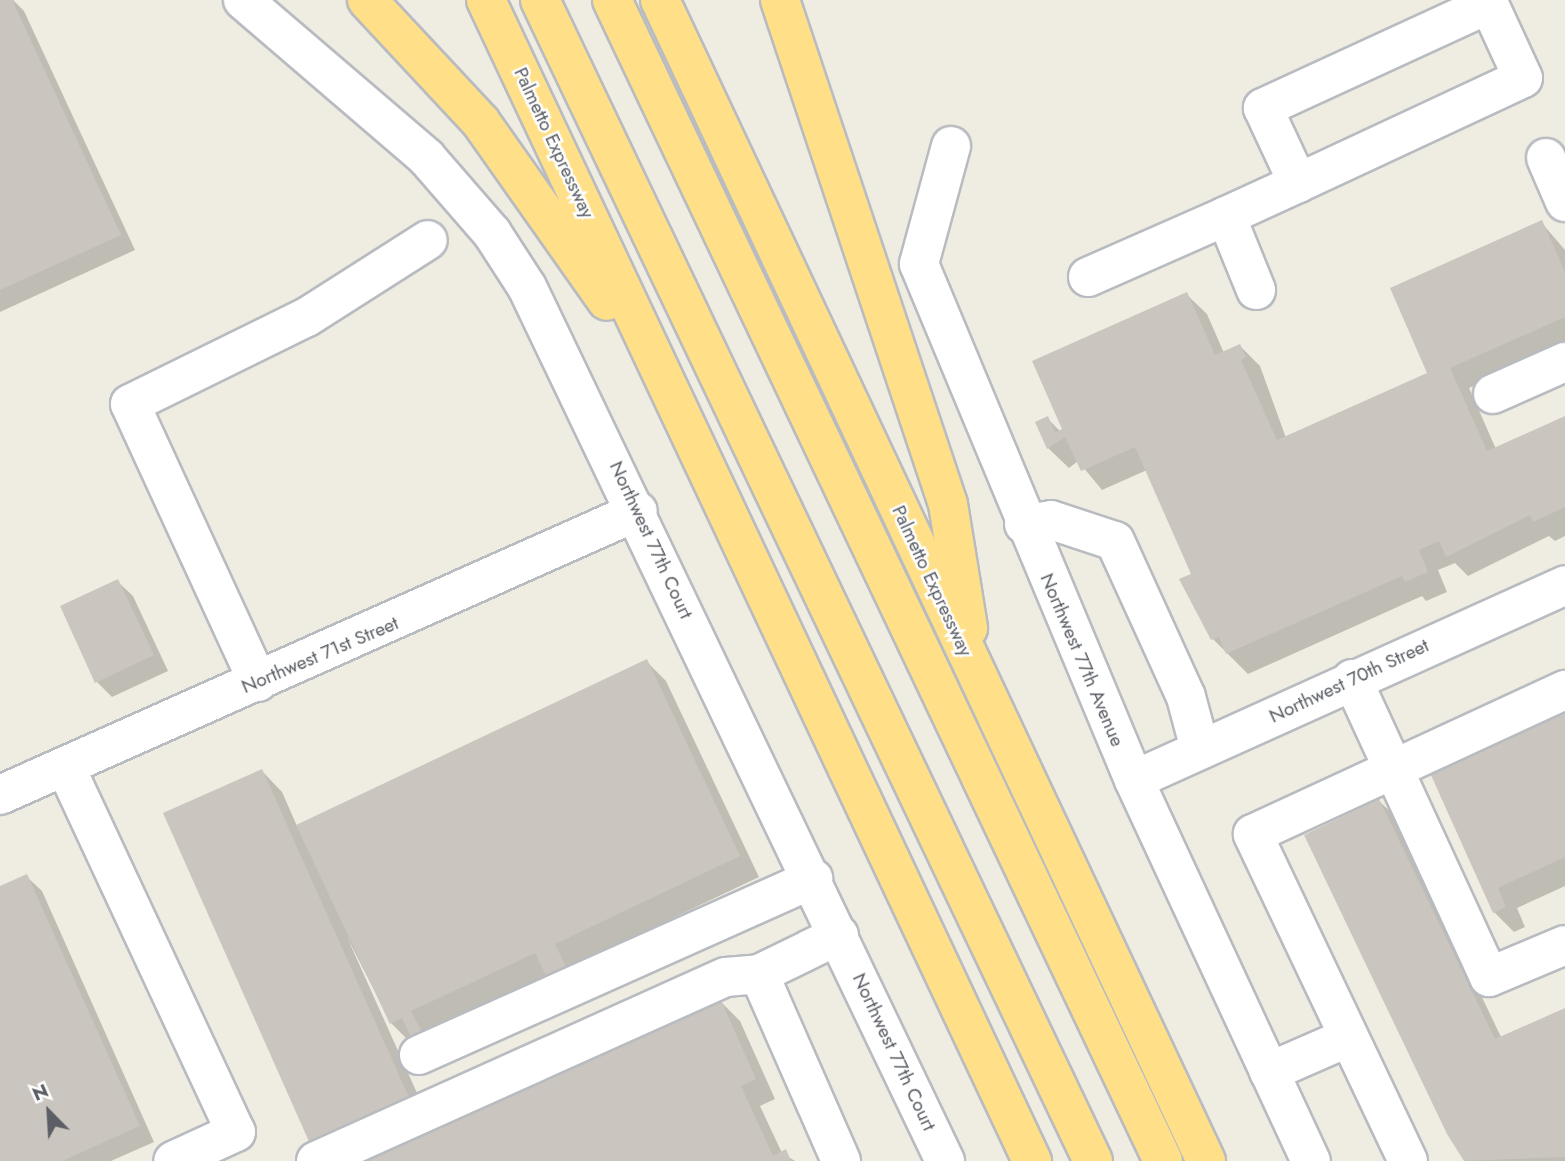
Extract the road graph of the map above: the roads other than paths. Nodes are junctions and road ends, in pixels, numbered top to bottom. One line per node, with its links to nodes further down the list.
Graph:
1 (243, 0): 19 (street, Northwest 77th Court)
2 (367, 0): 18 (highway)
3 (486, 0): 18 (highway, Palmetto Expressway)
4 (540, 0): 43 (highway)
5 (611, 0): 44 (highway)
6 (660, 0): 22 (highway, Palmetto Expressway)
7 (780, 0): 22 (highway)
8 (951, 146): 20 (street, Northwest 77th Avenue)
9 (1546, 158): 11 (street)
10 (1298, 183): 10 (street); 12 (street)
11 (1565, 202)
12 (1226, 216): 14 (street); 15 (street)
13 (428, 240): 24 (street)
14 (1088, 277)
15 (1256, 289)
16 (1565, 362): 17 (street)
17 (1493, 394)
18 (692, 432): 42 (highway, Palmetto Expressway)
19 (638, 512): 24 (street, Northwest 71st Street); 31 (street, Northwest 77th Court)
20 (1024, 524): 26 (street); 29 (street, Northwest 77th Avenue)
21 (1565, 585): 23 (street, Northwest 70th Street)
22 (976, 675): 45 (highway, Palmetto Expressway)
23 (1352, 679): 26 (street, Northwest 70th Street); 28 (street)
24 (258, 682): 27 (street, Northwest 71st Street)
25 (1565, 690): 28 (street)
26 (1200, 749): 29 (street, Northwest 70th Street)
27 (65, 766): 30 (street, Northwest 71st Street); 38 (street)
28 (1390, 771): 33 (street); 35 (street)
29 (1134, 780): 37 (street, Northwest 77th Avenue)
30 (0, 795)
31 (813, 879): 32 (street, Northwest 77th Court); 36 (street)
32 (839, 935): 34 (street); 41 (street, Northwest 77th Court)
33 (1565, 945)
34 (759, 974): 39 (street); 40 (street)
35 (1349, 1037): 37 (street); 47 (street)
36 (419, 1055)
37 (1269, 1072): 46 (street, Northwest 77th Avenue)
38 (173, 1161)
39 (316, 1161)
40 (841, 1161)
41 (945, 1161)
42 (1032, 1161)
43 (1093, 1161)
44 (1163, 1161)
45 (1206, 1161)
46 (1311, 1161)
47 (1408, 1161)

